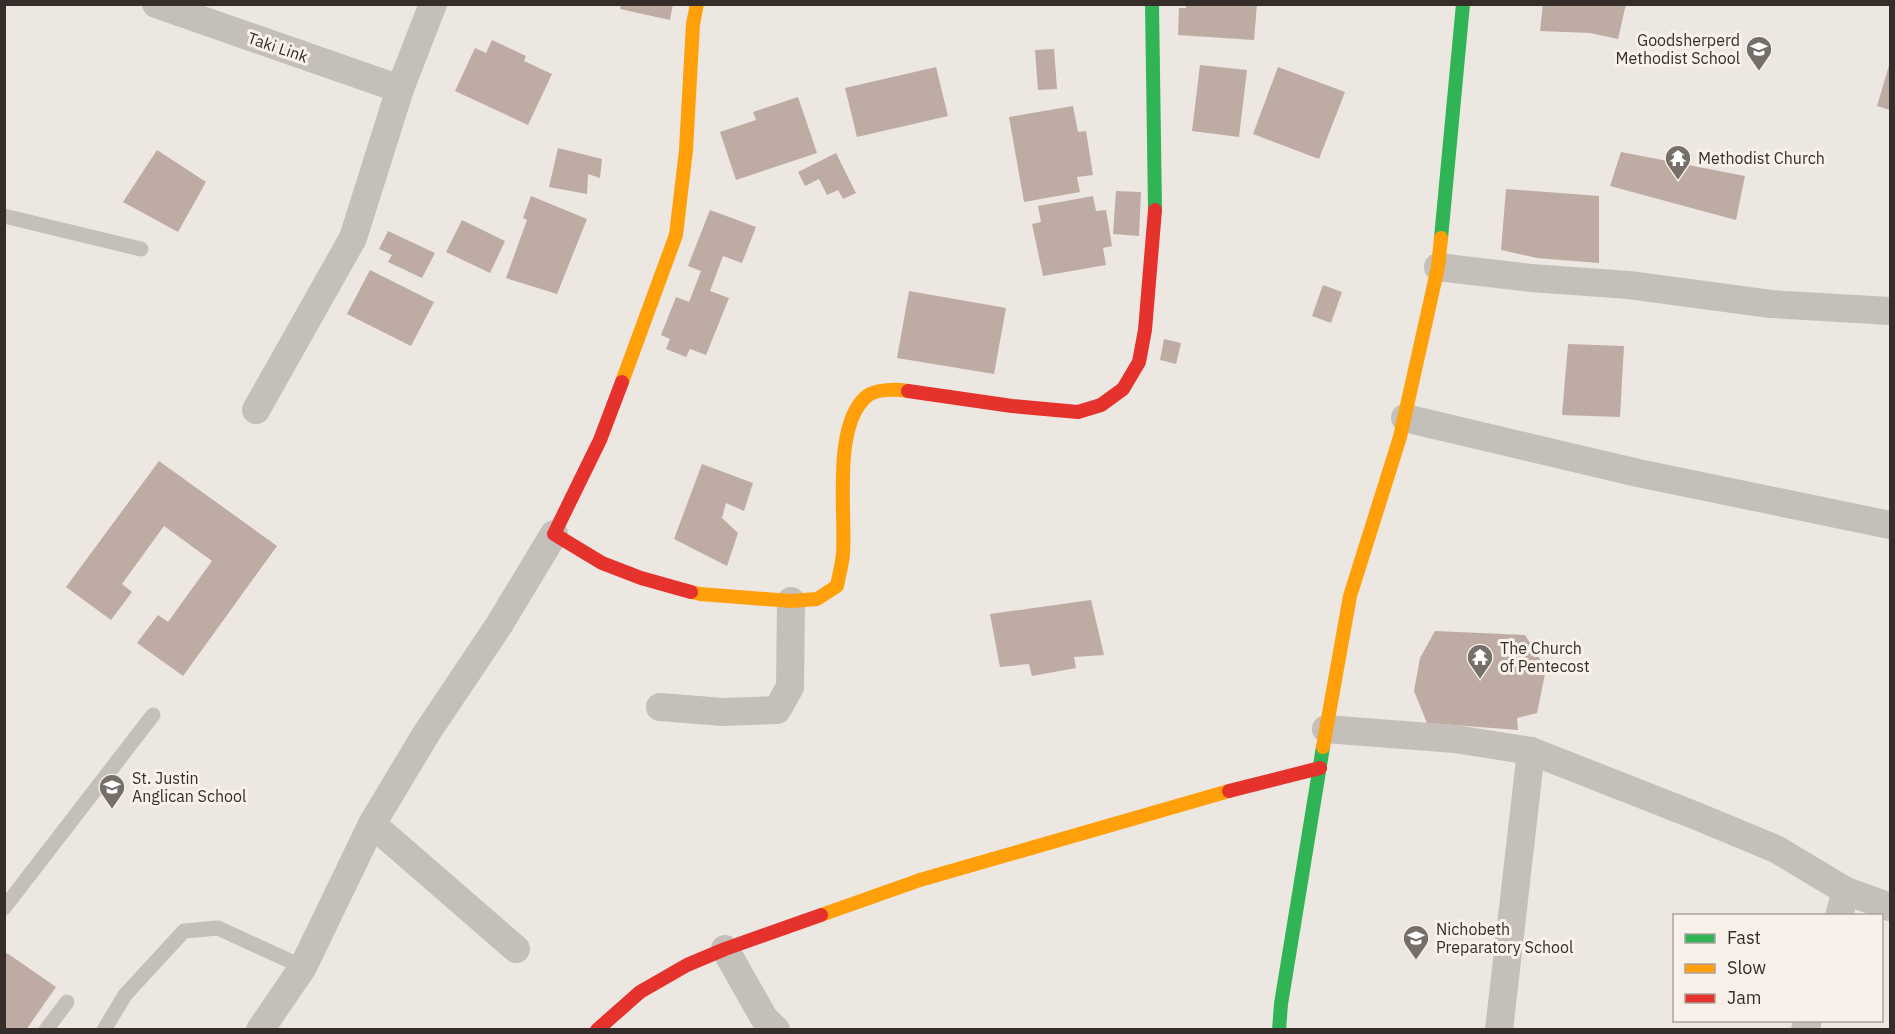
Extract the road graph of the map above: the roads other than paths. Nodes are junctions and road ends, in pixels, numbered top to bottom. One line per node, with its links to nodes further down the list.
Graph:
1 (156, 4): 6 (street, Taki Link)
2 (433, 4): 6 (street)
3 (697, 4): 14 (street)
4 (1152, 4): 15 (street)
5 (1463, 4): 9 (street)
6 (400, 89): 11 (street)
7 (4, 216): 8 (lane)
8 (141, 249)
9 (1438, 267): 10 (street); 12 (street)
10 (1890, 310)
11 (256, 410)
12 (1405, 418): 13 (street); 18 (street)
13 (1890, 525)
14 (554, 534): 15 (street); 21 (street)
15 (791, 602): 16 (street)
16 (660, 707)
17 (153, 715): 24 (lane)
18 (1326, 729): 19 (street); 20 (street)
19 (1531, 751): 22 (street); 35 (street)
20 (1320, 768): 26 (street); 34 (street)
21 (372, 824): 25 (street); 27 (street)
22 (1843, 903): 23 (street)
23 (1890, 907)
24 (4, 908)
25 (516, 949)
26 (725, 949): 32 (street); 33 (street)
27 (303, 967): 30 (lane); 31 (street)
28 (67, 1002): 29 (lane)
29 (46, 1029)
30 (104, 1029)
31 (260, 1029)
32 (597, 1029)
33 (776, 1029)
34 (1279, 1029)
35 (1499, 1029)

